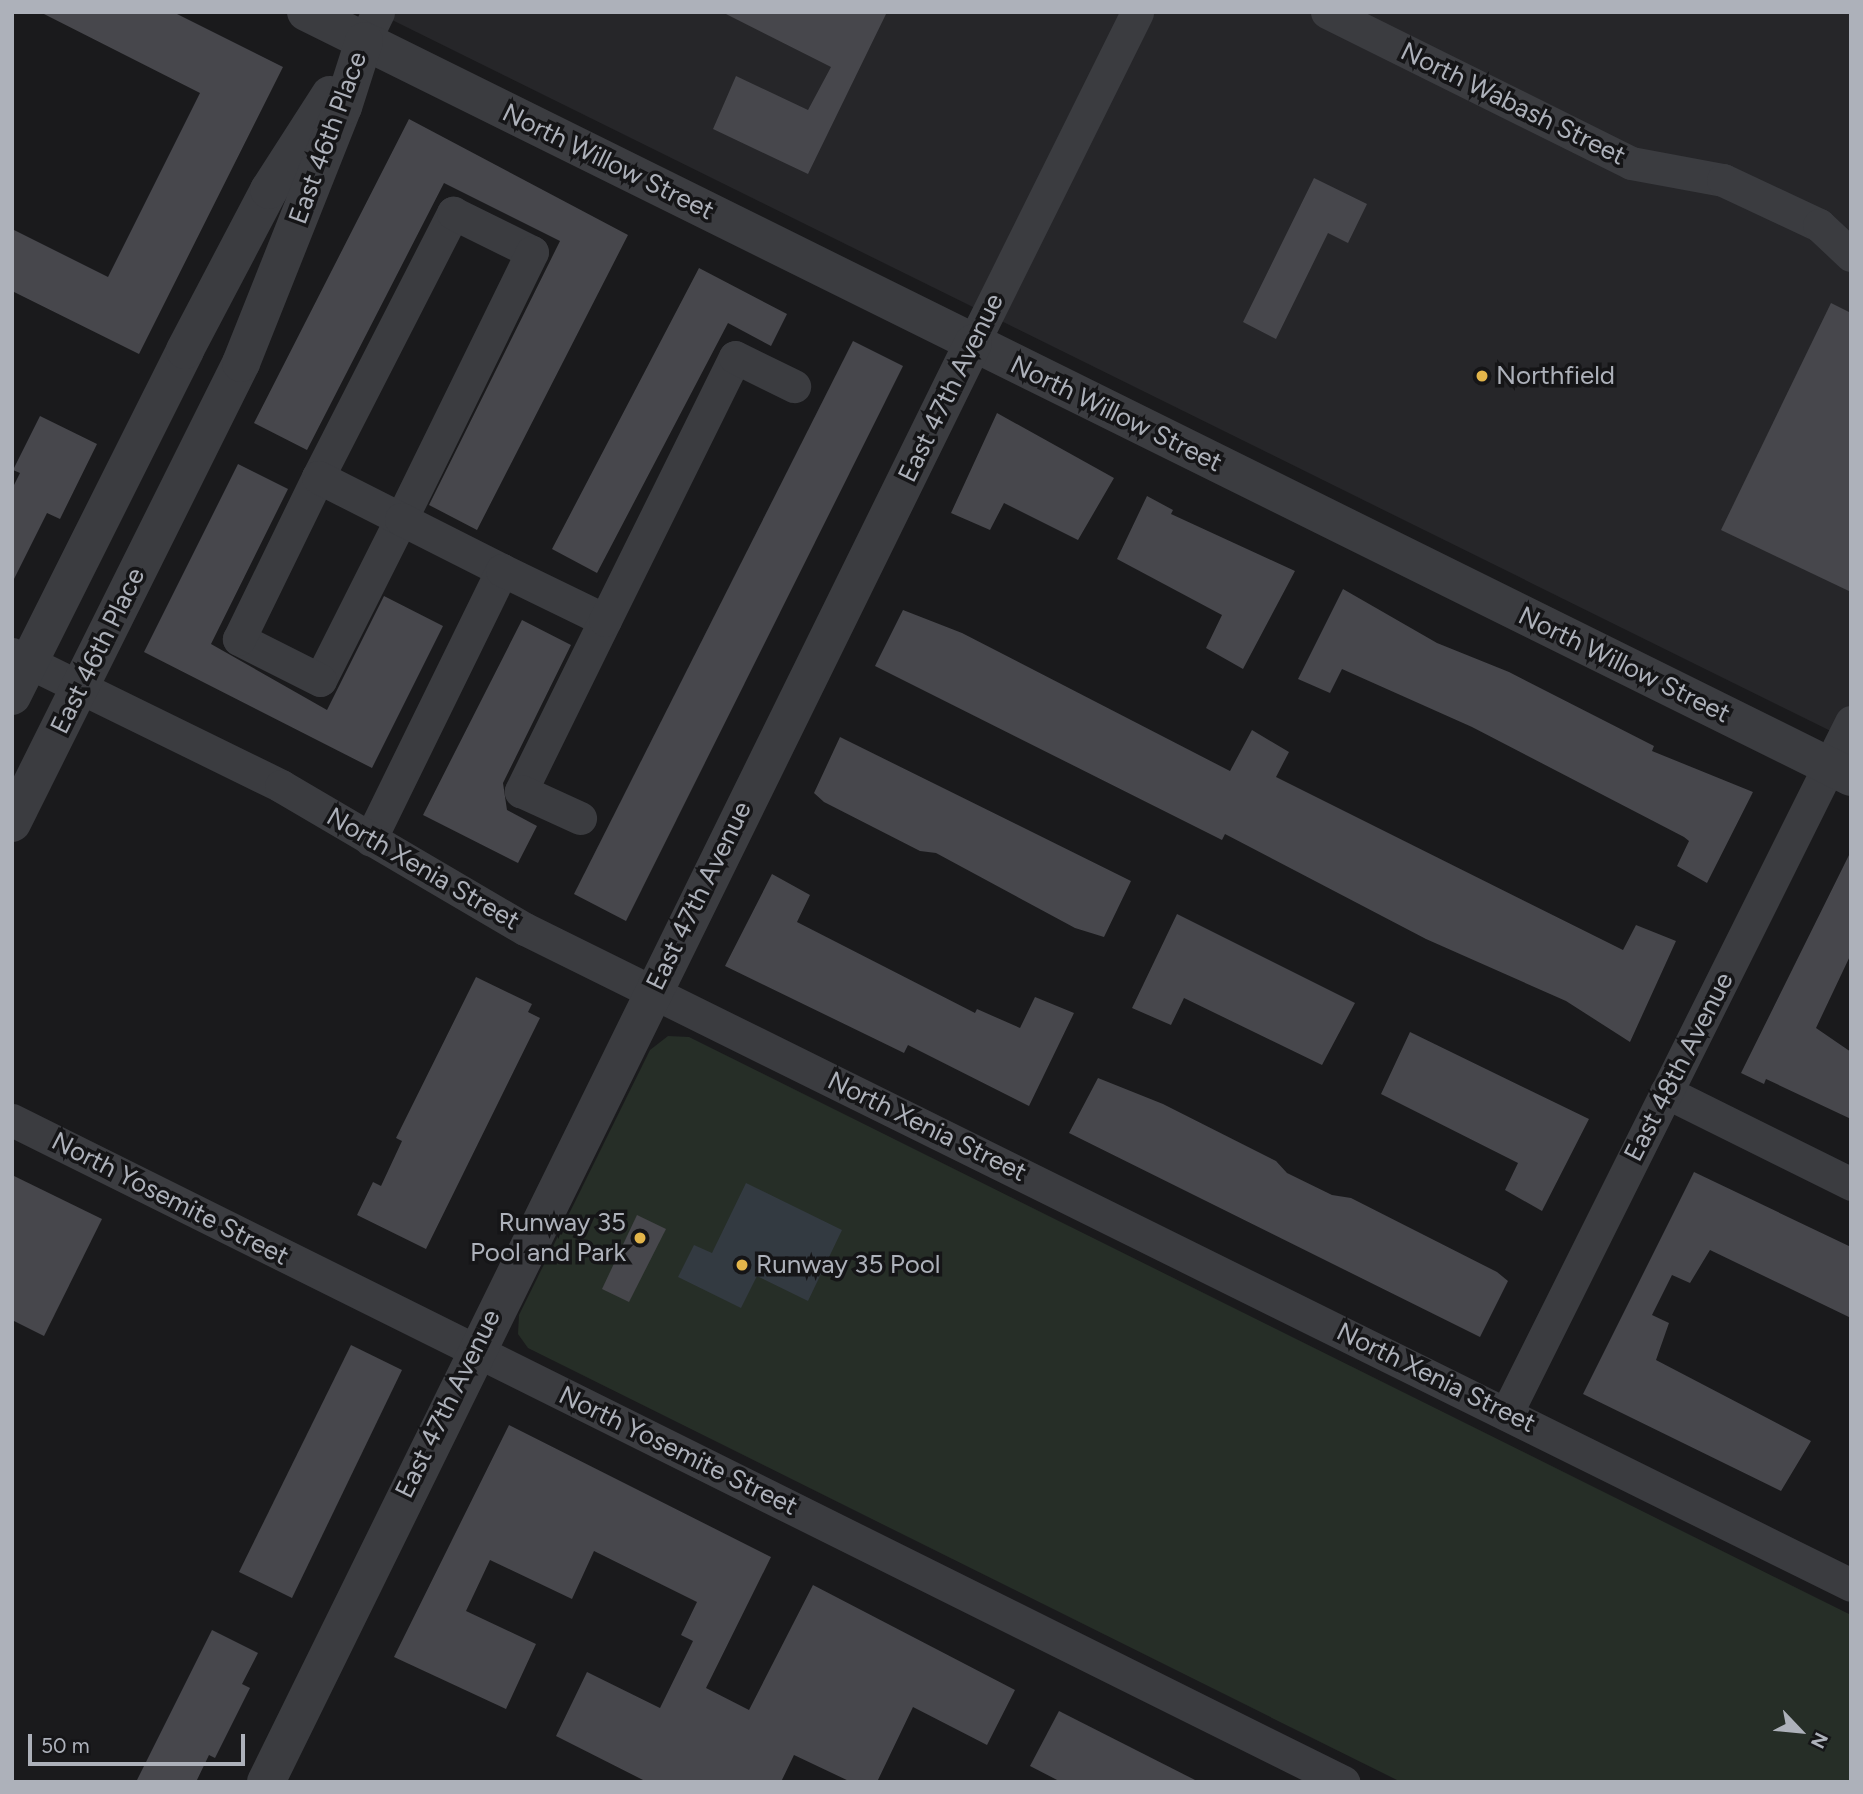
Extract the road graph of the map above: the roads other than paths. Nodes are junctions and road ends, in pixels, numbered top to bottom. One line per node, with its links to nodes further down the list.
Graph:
1 (306, 12): 4 (street, North Willow Street)
2 (1137, 12): 6 (street, East 47th Avenue)
3 (1327, 12): 5 (street, North Wabash Street)
4 (371, 27): 6 (street, North Willow Street); 12 (street, East 46th Place); 13 (street, East 46th Place)
5 (1851, 255)
6 (973, 343): 16 (street, North Willow Street); 20 (street, East 47th Avenue)
7 (793, 386): 11 (street)
8 (318, 477): 9 (street); 9 (street); 9 (street)
9 (401, 519): 10 (street)
10 (502, 570): 11 (street); 19 (street)
11 (605, 620): 17 (street)
12 (21, 658): 13 (street, North Xenia Street); 14 (street, East 46th Place)
13 (80, 687): 18 (street, East 46th Place); 19 (street, North Xenia Street)
14 (12, 696)
15 (1851, 722): 16 (street, East 48th Avenue)
16 (1840, 772): 21 (street, East 48th Avenue)
17 (580, 818)
18 (12, 824)
19 (370, 839): 20 (street, North Xenia Street)
20 (652, 992): 24 (street, East 47th Avenue); 25 (street, North Xenia Street)
21 (1666, 1092): 23 (street); 25 (street, East 48th Avenue)
22 (12, 1120): 24 (street, North Yosemite Street)
23 (1851, 1184)
24 (475, 1350): 27 (street, North Yosemite Street); 28 (street, East 47th Avenue)
25 (1507, 1412): 26 (street, North Xenia Street)
26 (1851, 1585)
27 (1332, 1779)
28 (266, 1782)

